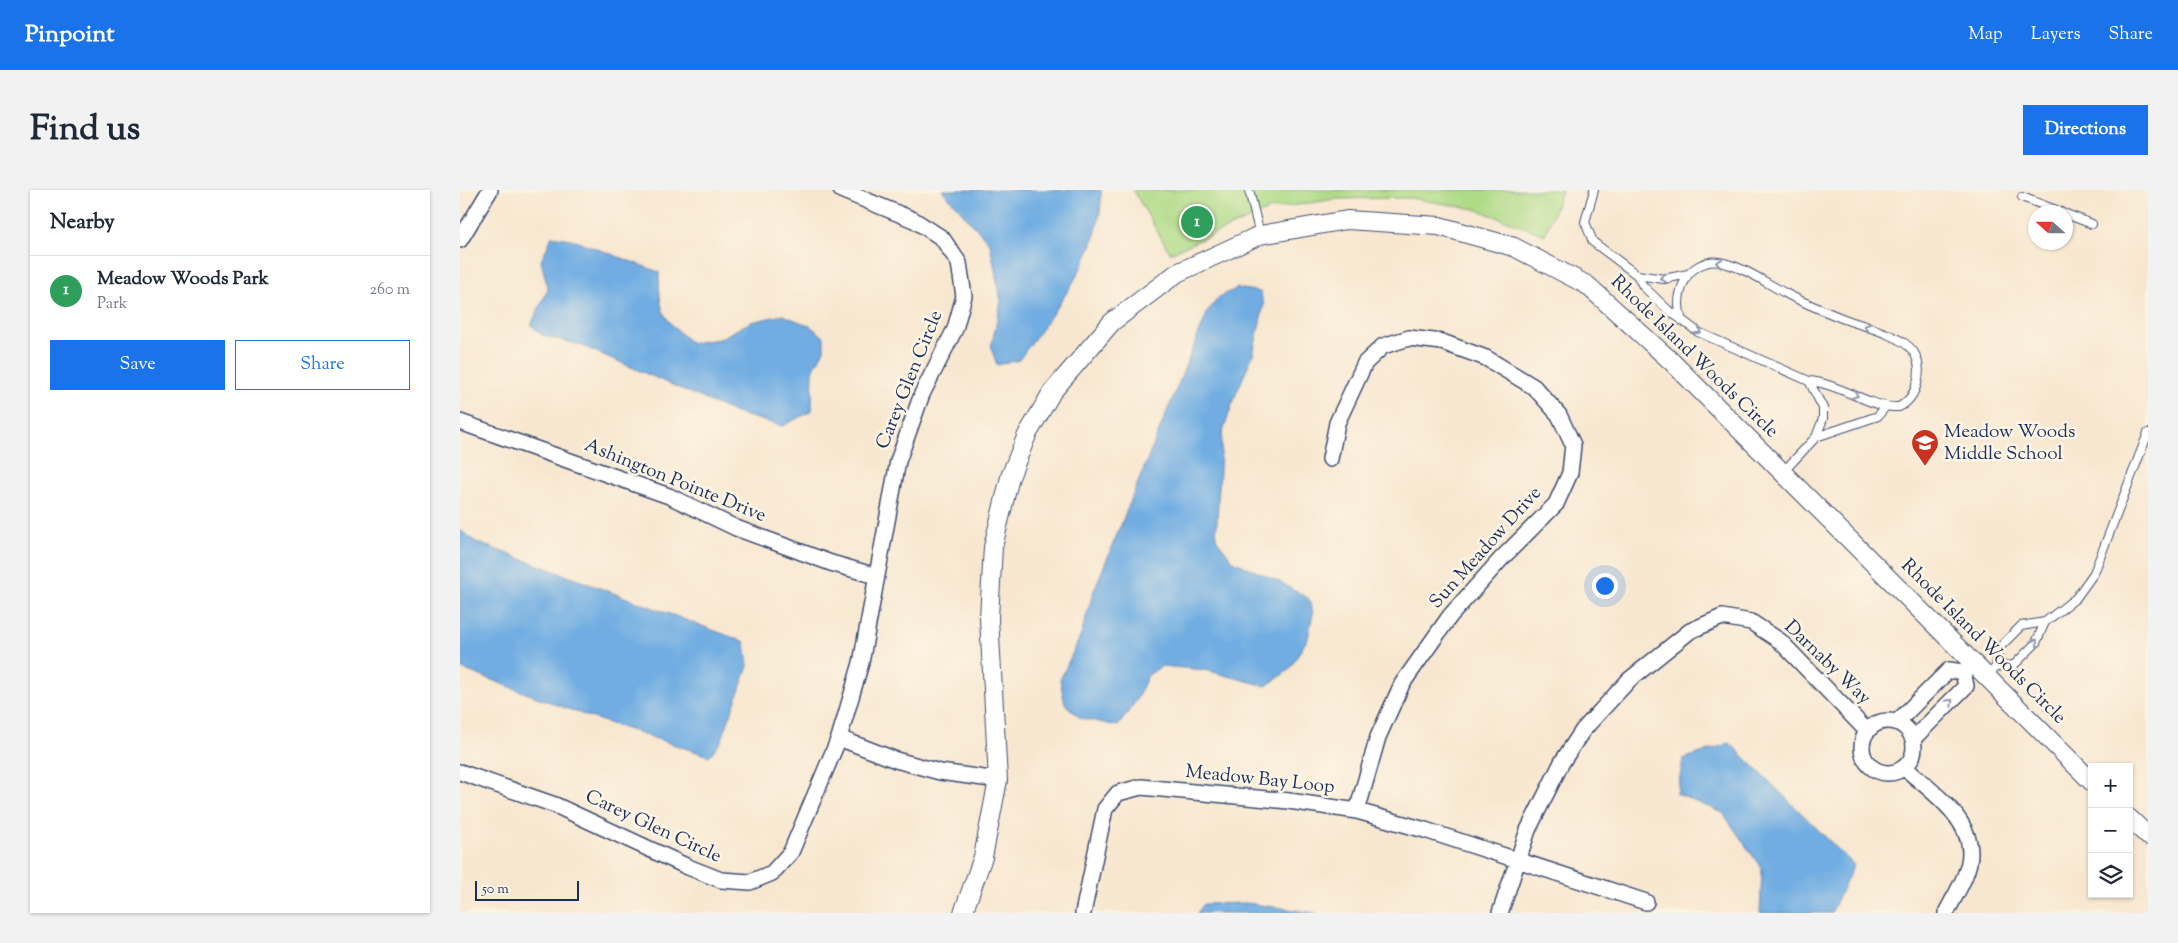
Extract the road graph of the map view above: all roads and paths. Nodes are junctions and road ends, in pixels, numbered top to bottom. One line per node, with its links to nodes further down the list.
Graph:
1 (490, 190): 10 (street)
2 (841, 190): 21 (street, Carey Glen Circle)
3 (1249, 190): 9 (lane)
4 (1594, 190): 12 (lane)
5 (2022, 198): 6 (lane)
6 (2042, 205)
7 (2073, 217): 8 (lane)
8 (2092, 224)
9 (1260, 236): 20 (street, Rhode Island Woods Circle); 32 (street, Rhode Island Woods Circle)
10 (460, 240)
11 (1688, 274): 12 (lane, one-way to 12); 13 (lane); 15 (lane, one-way to 11)
12 (1637, 275): 13 (lane)
13 (1682, 321): 14 (lane, one-way to 14)
14 (1809, 381): 15 (lane, one-way to 15); 18 (lane)
15 (1886, 406): 18 (lane)
16 (460, 422): 21 (street, Ashington Pointe Drive)
17 (2148, 433): 22 (lane)
18 (1816, 437): 20 (lane)
19 (1330, 459): 33 (street, Sun Meadow Drive)
20 (1783, 472): 23 (street, Rhode Island Woods Circle)
21 (876, 576): 27 (street, Carey Glen Circle)
22 (2045, 622): 24 (lane, one-way to 22); 24 (lane)
23 (1967, 667): 24 (street, Rhode Island Woods Circle); 25 (street); 28 (street, one-way to 23)
24 (1992, 672): 31 (street, Rhode Island Woods Circle)
25 (1898, 722): 26 (street, Darnaby Way); 28 (street)
26 (1867, 731): 29 (street, Darnaby Way); 36 (street, Darnaby Way)
27 (839, 738): 30 (street, Carey Glen Circle); 32 (street)
28 (1913, 739): 29 (street)
29 (1904, 767): 41 (street)
30 (460, 772)
31 (2088, 778)
32 (998, 780): 38 (street, Rhode Island Woods Circle)
33 (1357, 811): 36 (street, Meadow Bay Loop); 39 (street, Meadow Bay Loop)
34 (2133, 822): 35 (street)
35 (2148, 836)
36 (1518, 860): 37 (street, Meadow Bay Loop); 40 (street, Darnaby Way)
37 (1646, 902)
38 (962, 913)
39 (1083, 913)
40 (1500, 913)
41 (1946, 913)

